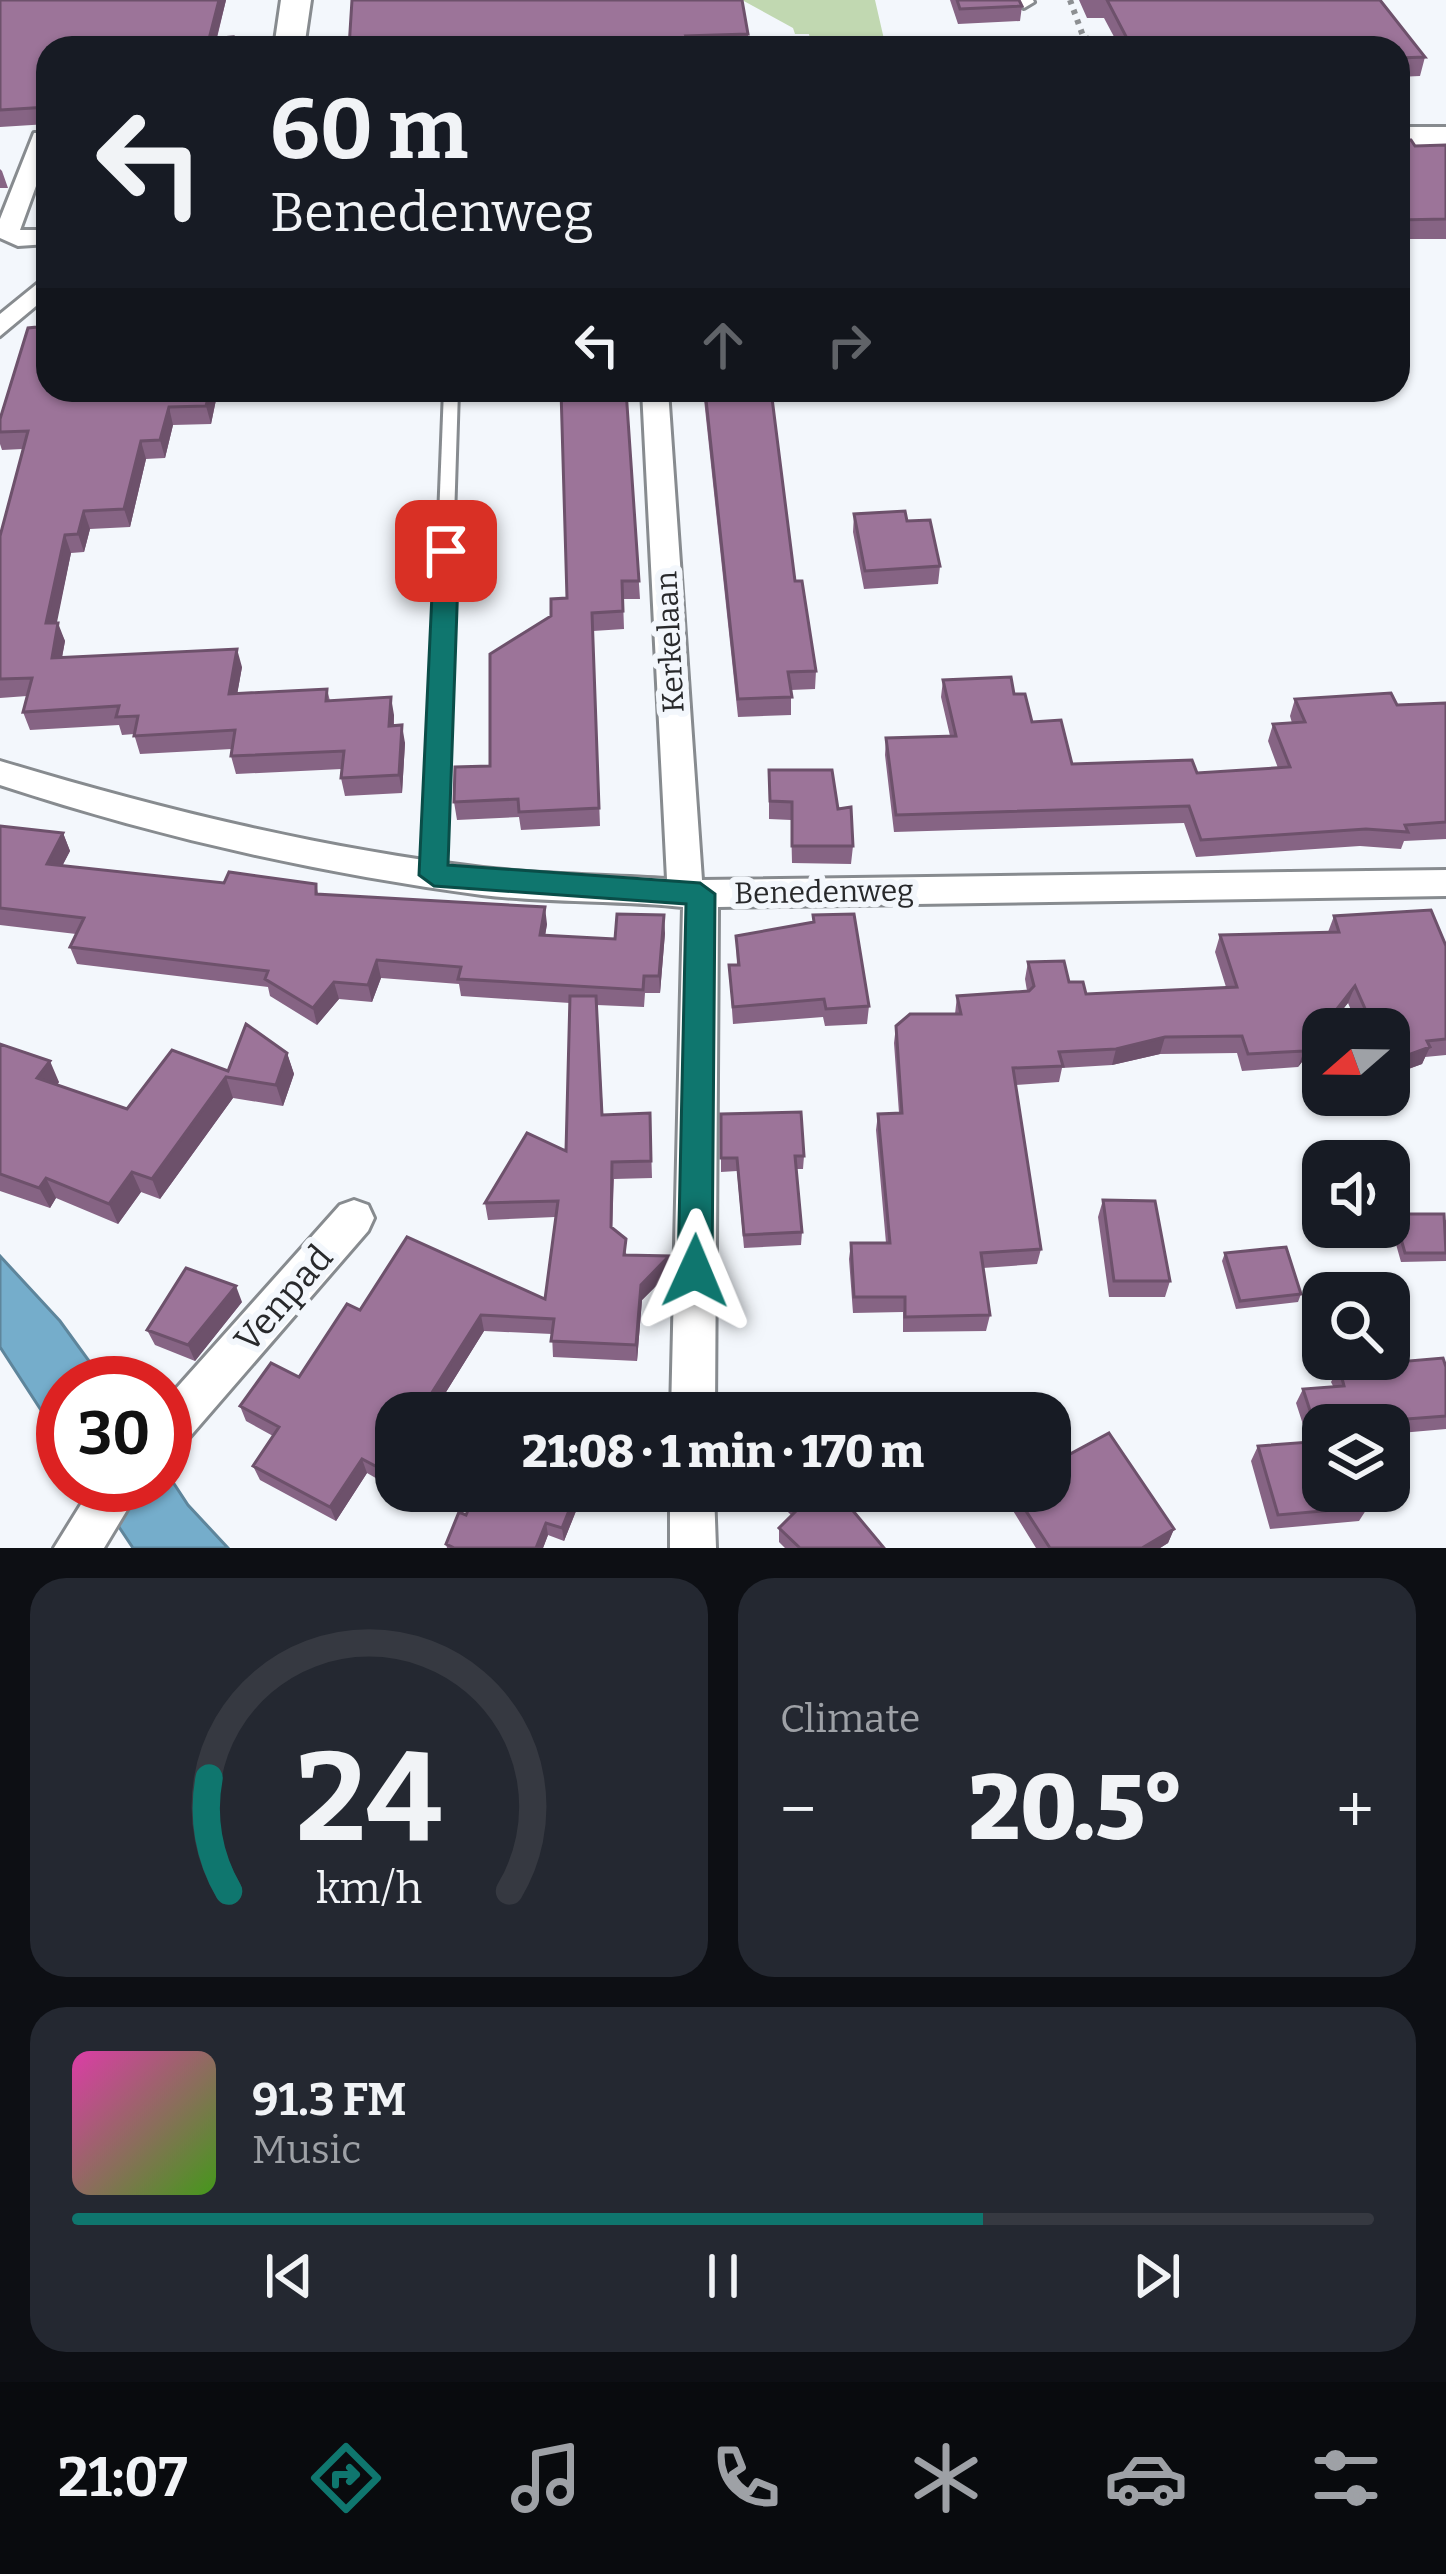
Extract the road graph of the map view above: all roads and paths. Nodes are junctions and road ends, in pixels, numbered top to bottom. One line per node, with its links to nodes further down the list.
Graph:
1 (296, 0): 3 (street)
2 (1070, 0): 4 (path)
3 (292, 36)
4 (1085, 36)
5 (1410, 137): 6 (street)
6 (1446, 137)
7 (36, 154): 8 (street)
8 (36, 238)
9 (36, 294): 10 (street)
10 (0, 328)
11 (452, 402): 14 (lane)
12 (656, 402): 16 (street, Kerkelaan)
13 (0, 773): 14 (street, Benedenweg)
14 (434, 875): 16 (street, Benedenweg)
15 (1446, 883): 16 (street, Benedenweg)
16 (693, 894): 18 (street, Kerkelaan)
17 (353, 1218): 19 (street, Venpad)
18 (693, 1392)
19 (192, 1402)
20 (692, 1512): 21 (street)
21 (693, 1548)

